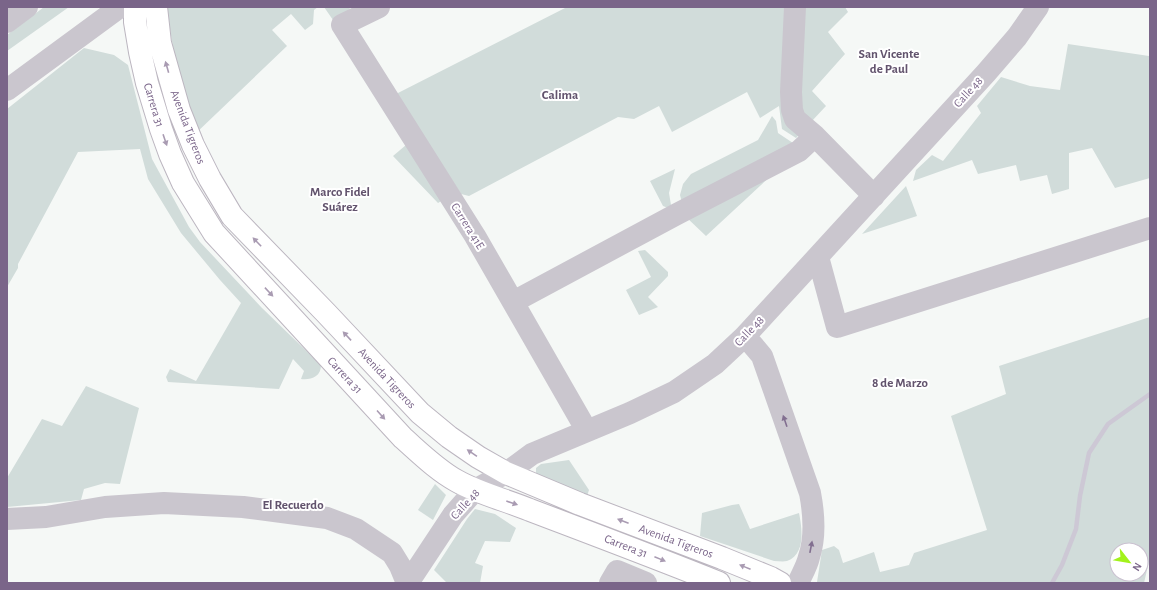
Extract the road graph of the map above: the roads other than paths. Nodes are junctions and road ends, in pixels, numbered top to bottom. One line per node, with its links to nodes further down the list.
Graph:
1 (27, 7): 8 (street)
2 (120, 7): 9 (street)
3 (135, 7): 18 (main road, Carrera 31, one-way to 18)
4 (156, 7): 17 (main road, Avenida Tigreros, one-way to 4)
5 (379, 7): 14 (street, Carrera 41E)
6 (794, 7): 10 (street)
7 (1038, 7): 11 (street, Calle 48)
8 (7, 22)
9 (7, 90)
10 (816, 136): 11 (street); 14 (street)
11 (874, 196): 13 (street, Calle 48)
12 (1150, 228): 13 (street)
13 (818, 257): 15 (street, Calle 48)
14 (513, 302): 16 (street, Carrera 41E)
15 (745, 336): 16 (street, Calle 48); 25 (street, one-way to 15)
16 (587, 431): 17 (street, Calle 48)
17 (506, 472): 18 (street, Calle 48); 24 (main road, Avenida Tigreros, one-way to 17)
18 (475, 490): 20 (street, Calle 48); 23 (main road, Carrera 31, one-way to 23)
19 (7, 519): 20 (street)
20 (408, 583)
21 (610, 583): 22 (street)
22 (646, 583)
23 (719, 583)
24 (780, 583)
25 (798, 583)

